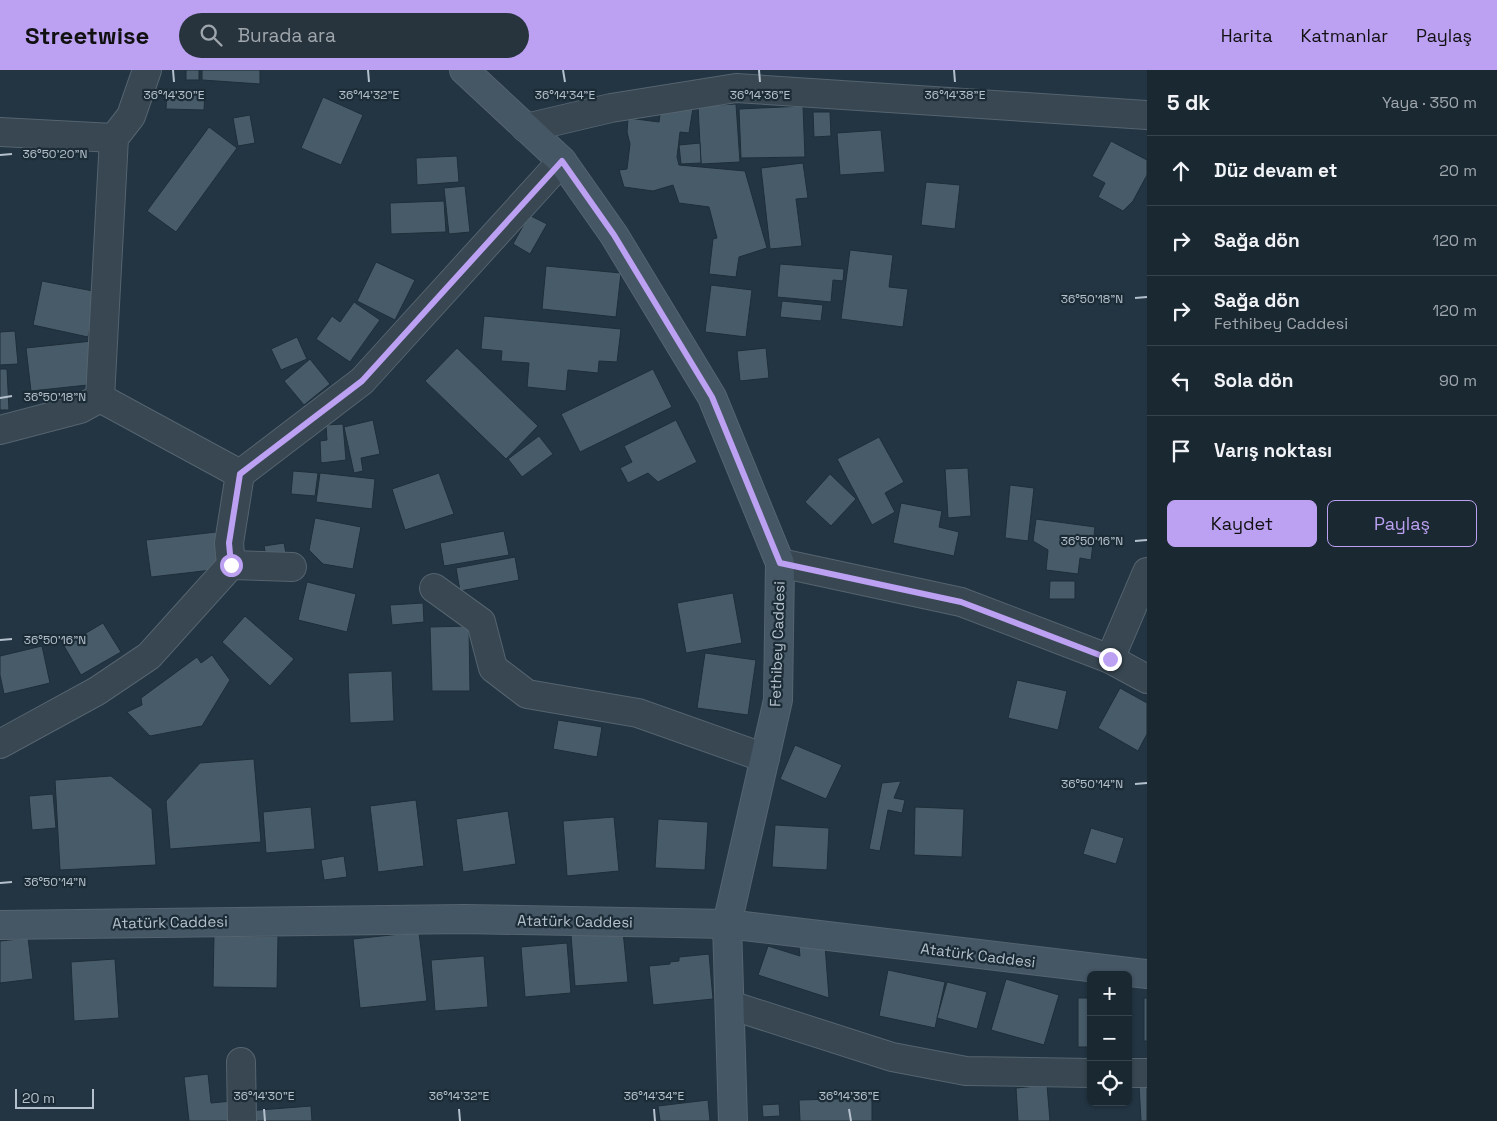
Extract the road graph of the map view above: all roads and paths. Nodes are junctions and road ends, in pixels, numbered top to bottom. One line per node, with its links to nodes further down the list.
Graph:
1 (148, 70): 6 (street)
2 (464, 70): 4 (street, Fethibey Caddesi)
3 (1147, 114): 4 (street)
4 (526, 128): 7 (street, Fethibey Caddesi)
5 (0, 132): 6 (street)
6 (114, 138): 8 (street)
7 (562, 161): 10 (street); 11 (street, Fethibey Caddesi)
8 (100, 398): 9 (street); 10 (street)
9 (0, 430)
10 (240, 474): 12 (street)
11 (780, 563): 16 (street); 19 (street, Fethibey Caddesi)
12 (231, 565): 13 (street); 18 (street)
13 (292, 566)
14 (1147, 572): 16 (street)
15 (434, 588): 19 (street)
16 (1110, 659): 17 (street)
17 (1147, 679)
18 (0, 744)
19 (765, 758): 20 (street, Fethibey Caddesi)
20 (728, 924): 21 (street, Atatürk Caddesi); 22 (street, Atatürk Caddesi); 23 (street, Fethibey Caddesi)
21 (0, 925)
22 (1147, 974)
23 (730, 1005): 25 (street); 29 (street, Fethibey Caddesi)
24 (241, 1062): 28 (street)
25 (1087, 1073)
26 (1132, 1073): 27 (street)
27 (1147, 1073)
28 (242, 1121)
29 (733, 1121)

